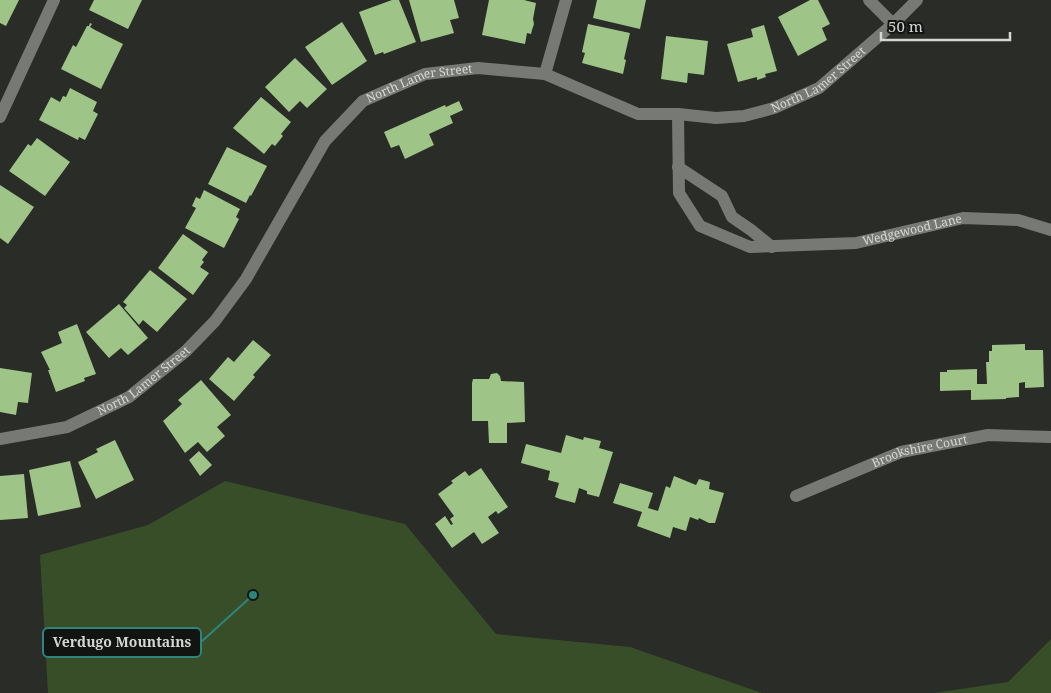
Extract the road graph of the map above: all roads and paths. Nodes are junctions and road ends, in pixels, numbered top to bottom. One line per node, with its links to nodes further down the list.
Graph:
1 (54, 0): 8 (street)
2 (566, 0): 6 (street)
3 (869, 0): 5 (street)
4 (917, 0): 5 (street, North Lamer Street)
5 (893, 24): 7 (street, North Lamer Street)
6 (545, 74): 7 (street, North Lamer Street); 13 (street, North Lamer Street)
7 (678, 114): 9 (street, Wedgewood Lane)
8 (0, 116)
9 (678, 167): 11 (street); 11 (street, Wedgewood Lane)
10 (1051, 230): 11 (street, Wedgewood Lane)
11 (772, 247)
12 (1051, 437): 14 (street, Brookshire Court)
13 (0, 439)
14 (796, 496)

